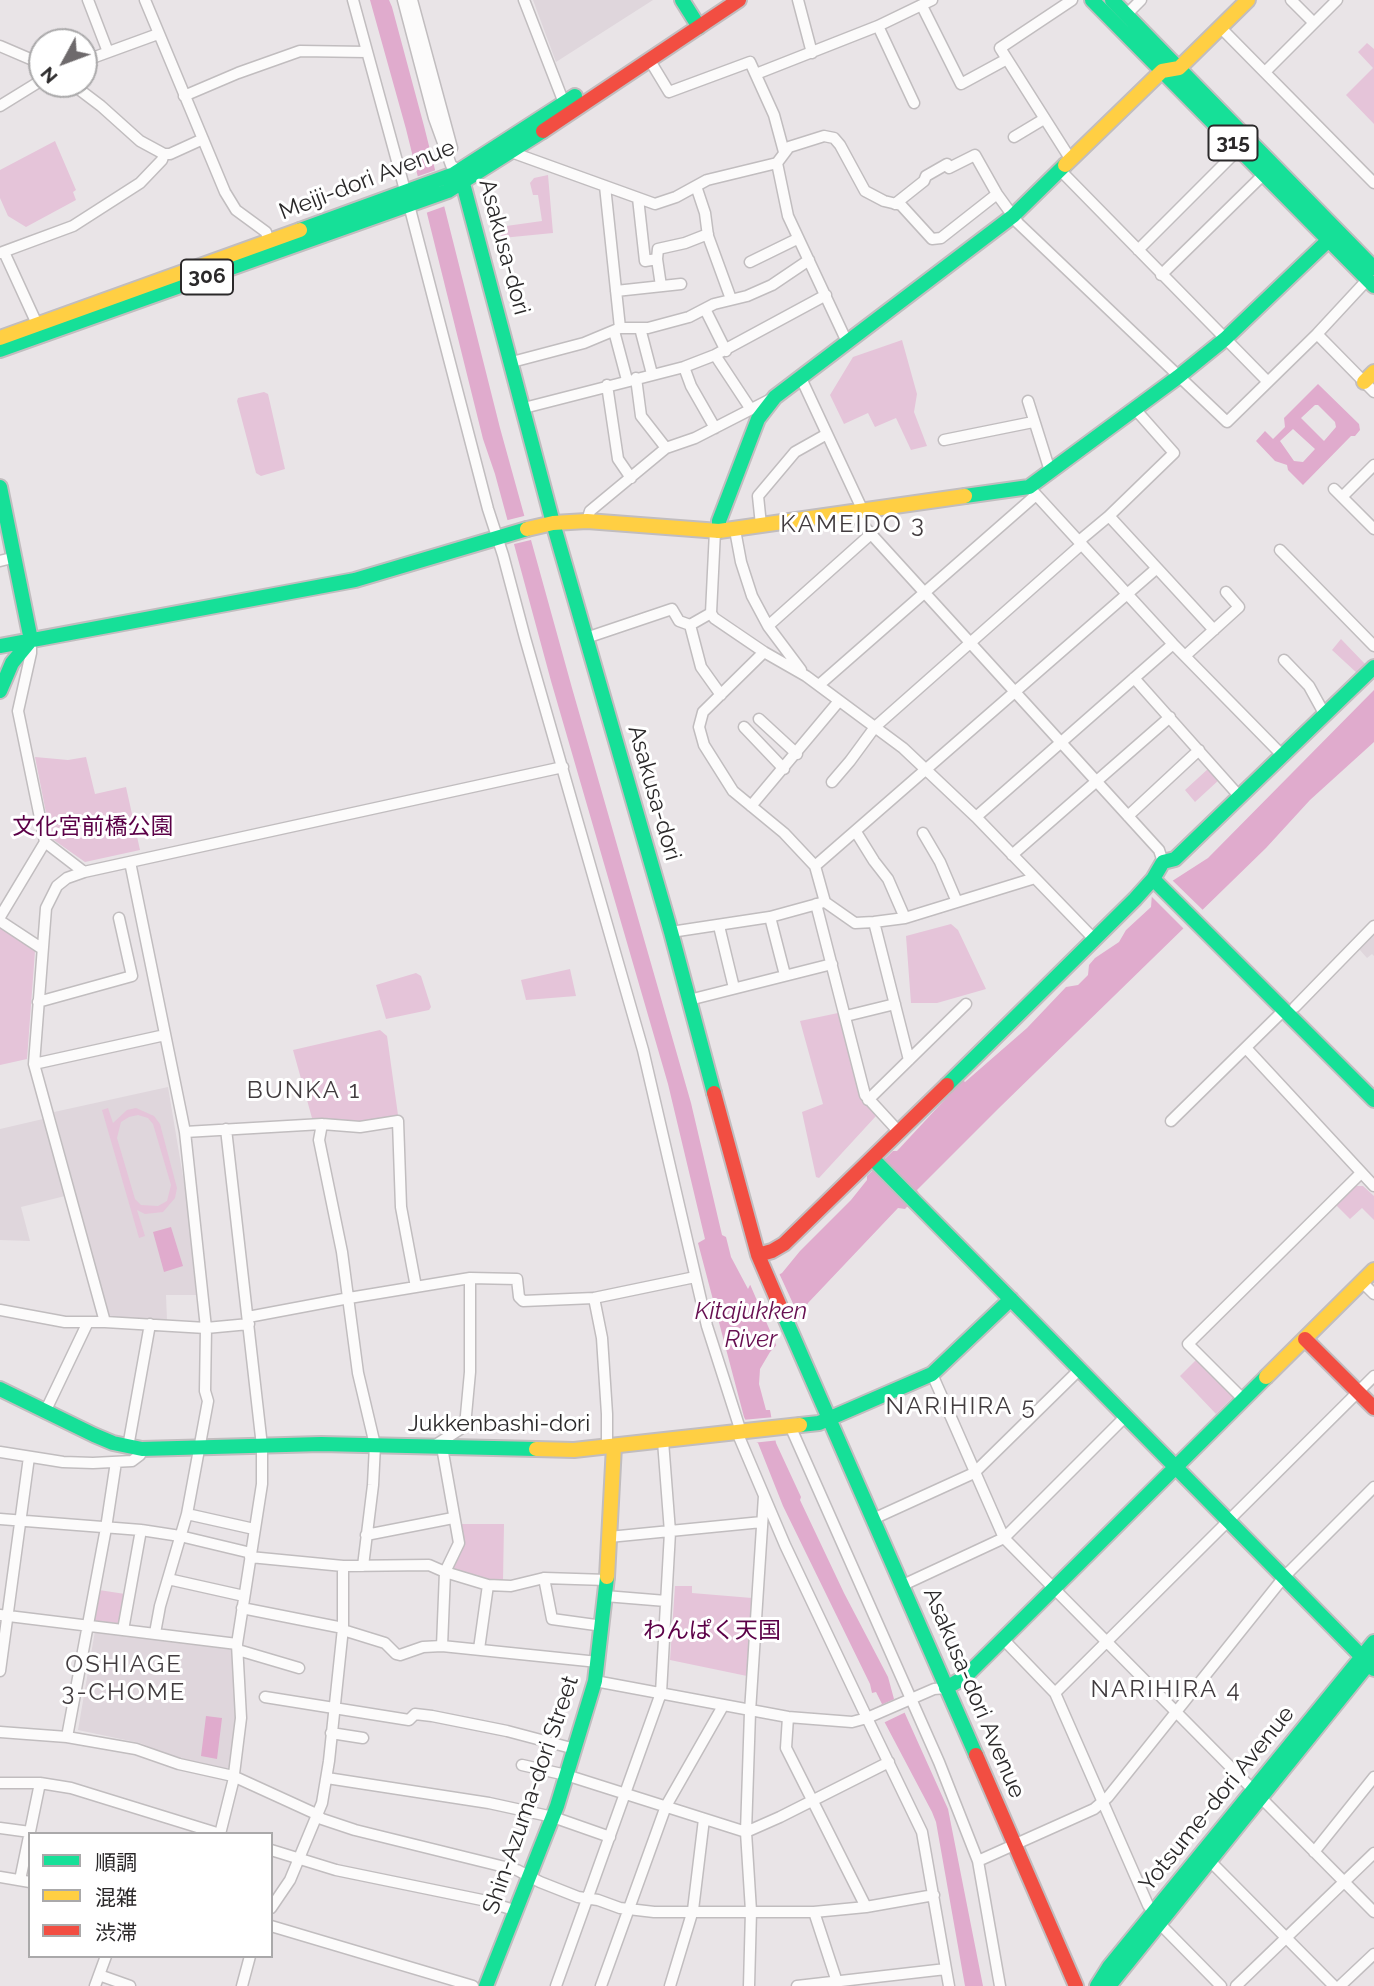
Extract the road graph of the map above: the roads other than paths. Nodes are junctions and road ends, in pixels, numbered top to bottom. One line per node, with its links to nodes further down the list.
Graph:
1 (88, 0): 27 (street)
2 (145, 0): 25 (street)
3 (353, 0): 28 (street)
4 (403, 0): 54 (street)
5 (412, 0): 54 (street)
6 (524, 0): 41 (street)
7 (682, 0): 21 (street)
8 (720, 0): 21 (street, Meiji-dori Avenue / 306)
9 (739, 0): 21 (street, Meiji-dori Avenue / 306)
10 (798, 0): 29 (street)
11 (932, 0): 19 (street)
12 (1072, 0): 32 (street)
13 (1092, 0): 35 (street, 315)
14 (1112, 0): 20 (street, 315)
15 (1141, 0): 20 (street)
16 (1246, 0): 24 (street)
17 (1292, 0): 22 (street)
18 (1337, 0): 22 (street)
19 (922, 6): 23 (street); 32 (street)
20 (1126, 15): 34 (street, 315)
21 (696, 22): 33 (street, Meiji-dori Avenue / 306); 41 (street, Meiji-dori Avenue / 306)
22 (1314, 23): 36 (street)
23 (878, 26): 29 (street); 42 (street)
24 (1220, 27): 34 (street); 36 (street)
25 (158, 34): 27 (street); 39 (street)
26 (0, 46): 31 (street)
27 (108, 52): 30 (street)
28 (367, 52): 39 (street); 59 (street)
29 (812, 53): 37 (street)
30 (98, 56)
31 (28, 58)
32 (1007, 59): 44 (street)
33 (649, 60): 37 (street); 48 (street, Meiji-dori Avenue / 306)
34 (1179, 68): 35 (street); 64 (street, 315)
35 (1162, 71): 47 (street, 315); 52 (street)
36 (1265, 72): 55 (street)
37 (756, 74): 49 (street)
38 (28, 89): 43 (street)
39 (184, 96): 46 (street)
40 (90, 98): 50 (street)
41 (564, 103): 54 (street, Meiji-dori Avenue / 306)
42 (914, 103)
43 (0, 106)
44 (1044, 119): 45 (street); 52 (street)
45 (1014, 137)
46 (203, 139): 50 (street); 66 (street)
47 (1239, 149): 53 (street, 315); 67 (street)
48 (511, 152): 54 (street, Meiji-dori Avenue / 306); 56 (street)
49 (784, 152): 51 (street); 61 (street)
50 (164, 154): 68 (street)
51 (776, 163): 57 (street); 65 (street)
52 (1066, 165): 62 (street); 67 (street)
53 (1264, 174): 64 (street, 315); 72 (street)
54 (454, 180): 59 (street, Meiji-dori Avenue / 306); 90 (street, Asakusa-dori)
55 (1374, 183)
56 (605, 186): 60 (street); 76 (street)
57 (696, 186): 60 (street); 63 (street)
58 (997, 194): 61 (street); 61 (street); 62 (street)
59 (410, 198): 66 (street, Meiji-dori Avenue / 306); 125 (street)
60 (638, 198): 69 (street)
61 (895, 204)
62 (1013, 216): 86 (street); 94 (street)
63 (708, 234): 69 (street); 78 (street)
64 (1333, 235): 73 (street, 315); 85 (street)
65 (797, 239): 70 (street); 71 (street)
66 (271, 248): 80 (street, Meiji-dori Avenue / 306); 87 (street, Meiji-dori Avenue / 306)
67 (1138, 250): 72 (street)
68 (2, 252): 80 (street)
69 (657, 260): 75 (street)
70 (810, 260): 77 (street); 78 (street)
71 (750, 262)
72 (1161, 275): 85 (street)
73 (1372, 278): 83 (street)
74 (681, 284): 75 (street)
75 (661, 286): 76 (street)
76 (616, 290): 82 (street)
77 (826, 295): 86 (street); 88 (street)
78 (731, 299): 79 (street)
79 (705, 309): 81 (street); 88 (street)
80 (37, 324): 84 (street, Meiji-dori Avenue / 306)
81 (640, 328): 82 (street); 92 (street)
82 (617, 330): 90 (street); 95 (street)
83 (1317, 334): 96 (street); 97 (street)
84 (0, 338)
85 (1225, 339): 94 (street); 96 (street)
86 (847, 342): 93 (street)
87 (0, 350)
88 (726, 351): 89 (street)
89 (715, 355): 91 (street); 102 (street)
90 (512, 362): 101 (street, Asakusa-dori)
91 (684, 367): 92 (street); 105 (street)
92 (652, 374): 95 (street)
93 (800, 376): 99 (street); 106 (street)
94 (1178, 377): 96 (street); 103 (street)
95 (631, 379): 98 (street); 108 (street)
96 (1268, 382)
97 (1371, 382)
98 (607, 385): 101 (street); 111 (street)
99 (775, 397): 102 (street); 123 (street)
100 (1028, 401): 104 (street)
101 (524, 408): 119 (street, Asakusa-dori)
102 (750, 408): 105 (street)
103 (1135, 409): 110 (street); 117 (street)
104 (1033, 422): 107 (street); 110 (street)
105 (715, 428): 108 (street)
106 (828, 434): 116 (street); 120 (street)
107 (944, 440)
108 (666, 448): 111 (street)
109 (1374, 465): 115 (street)
110 (1050, 471): 114 (street)
111 (631, 478): 118 (street)
112 (0, 487): 128 (street)
113 (1334, 489): 115 (street)
114 (1033, 491): 116 (street); 126 (street); 131 (street)
115 (1342, 497): 121 (street)
116 (858, 512): 120 (street); 124 (street)
117 (1109, 516): 126 (street); 130 (street)
118 (587, 520): 119 (street); 123 (street)
119 (553, 523): 125 (street); 138 (street, Asakusa-dori)
120 (761, 525): 122 (street)
121 (1374, 529)
122 (735, 530): 123 (street); 136 (street)
123 (717, 531): 134 (street)
124 (871, 534): 131 (street); 136 (street)
125 (499, 536): 139 (street); 164 (street)
126 (1080, 543): 133 (street); 140 (street)
127 (1280, 550): 143 (street)
128 (16, 557): 129 (street); 139 (street)
129 (0, 561)
130 (1157, 568): 133 (street); 137 (street)
131 (924, 592): 140 (street); 150 (street)
132 (1226, 592): 137 (street)
133 (1127, 594): 141 (street); 152 (street)
134 (711, 613): 135 (street); 144 (street)
135 (690, 625): 138 (street); 153 (street)
136 (768, 626): 148 (street)
137 (1214, 631): 145 (street)
138 (586, 638): 192 (street, Asakusa-dori)
139 (31, 640): 142 (street); 151 (street); 175 (street)
140 (970, 642): 152 (street); 159 (street)
141 (1173, 644): 145 (street); 149 (street)
142 (0, 646)
143 (1374, 646)
144 (764, 652): 148 (street); 153 (street)
145 (1185, 656): 163 (street)
146 (1284, 660): 155 (street)
147 (1374, 667): 155 (street)
148 (806, 676): 150 (street)
149 (1134, 678): 156 (street); 160 (street)
150 (819, 685): 154 (street)
151 (0, 691)
152 (1015, 692): 160 (street); 166 (street)
153 (721, 695): 170 (street)
154 (839, 701): 159 (street); 162 (street)
155 (1325, 715): 163 (street)
156 (1170, 717): 161 (street); 168 (street)
157 (759, 719): 162 (street)
158 (744, 727): 165 (street)
159 (875, 727): 166 (street); 167 (street)
160 (1061, 743): 168 (street); 172 (street)
161 (1199, 750): 169 (street); 171 (street)
162 (797, 754): 165 (street)
163 (1283, 756): 169 (street)
164 (562, 767): 177 (street); 220 (street)
165 (784, 769): 170 (street)
166 (927, 769): 172 (street); 173 (street)
167 (832, 782)
168 (1097, 782): 171 (street); 176 (street)
169 (1240, 797): 178 (street)
170 (751, 806): 179 (street)
171 (1128, 816): 178 (street)
172 (975, 817): 176 (street)
173 (856, 832): 179 (street); 187 (street)
174 (923, 833): 183 (street)
175 (45, 842): 180 (street); 188 (street)
176 (1012, 855): 181 (street)
177 (130, 862): 180 (street); 204 (street)
178 (1163, 862): 182 (street)
179 (815, 866): 184 (street)
180 (84, 872): 194 (street)
181 (1035, 878): 183 (street); 193 (street)
182 (1153, 879): 193 (street); 202 (street)
183 (957, 902): 187 (street)
184 (821, 903): 185 (street); 189 (street); 195 (street)
185 (769, 917): 190 (street); 196 (street)
186 (119, 918): 199 (street)
187 (905, 918): 189 (street)
188 (0, 919): 194 (street)
189 (874, 922): 200 (street)
190 (719, 926): 192 (street); 197 (street)
191 (1374, 926): 202 (street)
192 (671, 932): 198 (street, Asakusa-dori)
193 (1094, 939): 214 (street)
194 (41, 948): 199 (street)
195 (832, 964): 196 (street); 203 (street)
196 (785, 975): 197 (street)
197 (734, 988): 198 (street)
198 (689, 1000): 218 (street, Asakusa-dori)
199 (38, 1002): 207 (street)
200 (895, 1004): 203 (street); 206 (street)
201 (966, 1004): 206 (street)
202 (1290, 1009): 205 (street); 209 (street)
203 (846, 1016): 208 (street)
204 (165, 1035): 207 (street); 213 (street)
205 (1246, 1048): 210 (street); 216 (street)
206 (909, 1060): 208 (street)
207 (34, 1064): 231 (street)
208 (868, 1100): 214 (street)
209 (1374, 1100)
210 (1171, 1121)
211 (322, 1124): 212 (street); 223 (street); 225 (street)
212 (226, 1129): 213 (street); 229 (street)
213 (185, 1132): 233 (street)
214 (899, 1132): 215 (street)
215 (874, 1161): 218 (street); 227 (street)
216 (1361, 1173): 217 (street); 240 (street)
217 (1374, 1186)
218 (758, 1255): 244 (street, Asakusa-dori)
219 (1374, 1270): 222 (street)
220 (695, 1277): 226 (street); 246 (street)
221 (470, 1278): 223 (street); 226 (street); 251 (street)
222 (1362, 1282): 224 (street); 234 (street)
223 (416, 1287): 225 (street)
224 (1374, 1294)
225 (349, 1298): 229 (street); 248 (street)
226 (594, 1298): 250 (street)
227 (1011, 1299): 235 (street); 236 (street, Jukkenbashi-dori)
228 (0, 1310): 230 (street)
229 (249, 1321): 233 (street); 249 (street)
230 (88, 1322): 231 (street); 242 (street)
231 (105, 1322): 232 (street)
232 (150, 1324): 233 (street); 252 (street)
233 (206, 1328): 253 (street)
234 (1305, 1339): 238 (street); 240 (street)
235 (1080, 1369): 243 (street); 258 (street)
236 (932, 1374): 244 (street, Jukkenbashi-dori); 258 (street)
237 (1374, 1376): 238 (street)
238 (1358, 1392): 241 (street); 266 (street)
239 (2, 1393): 242 (street, Jukkenbashi-dori)
240 (1244, 1400): 257 (street)
241 (1374, 1408)
242 (46, 1412): 252 (street, Jukkenbashi-dori)
243 (1126, 1416): 257 (street); 275 (street)
244 (828, 1420): 245 (street, Jukkenbashi-dori); 264 (street, Asakusa-dori Avenue)
245 (786, 1428): 246 (street, Jukkenbashi-dori); 313 (street)
246 (741, 1432): 247 (street, Jukkenbashi-dori); 260 (street)
247 (663, 1441): 250 (street, Jukkenbashi-dori); 271 (street)
248 (375, 1445): 249 (street, Jukkenbashi-dori); 251 (street, Jukkenbashi-dori); 272 (street)
249 (262, 1446): 253 (street, Jukkenbashi-dori); 269 (street)
250 (610, 1446): 251 (street, Jukkenbashi-dori); 274 (street, Shin-Azuma-dori Street)
251 (437, 1447): 262 (street)
252 (135, 1448): 253 (street, Jukkenbashi-dori); 256 (street)
253 (198, 1448): 261 (street)
254 (0, 1452): 255 (street)
255 (29, 1457): 256 (street); 265 (street)
256 (116, 1462): 268 (street)
257 (1176, 1467): 266 (street); 286 (street)
258 (974, 1473): 264 (street); 275 (street)
259 (1374, 1487): 280 (street)
260 (764, 1496): 267 (street); 319 (street)
261 (187, 1514): 269 (street); 273 (street)
262 (453, 1518): 272 (street); 279 (street)
263 (0, 1519): 265 (street)
264 (873, 1519): 285 (street, Asakusa-dori Avenue)
265 (21, 1520): 268 (street); 291 (street)
266 (1230, 1521): 280 (street); 299 (street)
267 (762, 1522): 271 (street); 316 (street)
268 (106, 1528): 270 (street); 292 (street)
269 (254, 1529): 276 (street)
270 (141, 1530): 273 (street); 295 (street)
271 (670, 1532): 274 (street); 289 (street)
272 (366, 1535): 278 (street)
273 (180, 1536): 276 (street); 282 (street)
274 (610, 1537): 283 (street, Shin-Azuma-dori Street)
275 (1004, 1538): 285 (street); 286 (street)
276 (250, 1555): 277 (street); 287 (street)
277 (343, 1566): 278 (street); 294 (street)
278 (363, 1566): 279 (street)
279 (445, 1572): 284 (street); 300 (street)
280 (1284, 1577): 304 (street); 317 (street)
281 (544, 1578): 283 (street); 284 (street); 293 (street)
282 (168, 1579): 287 (street); 296 (street)
283 (607, 1580): 288 (street, Shin-Azuma-dori Street)
284 (488, 1585): 303 (street)
285 (902, 1585): 309 (street, Asakusa-dori Avenue)
286 (1055, 1589): 297 (street); 299 (street)
287 (244, 1596): 290 (street)
288 (606, 1596): 289 (street); 293 (street, Shin-Azuma-dori Street)
289 (666, 1601): 310 (street)
290 (243, 1608): 294 (street); 302 (street)
291 (4, 1616): 292 (street); 301 (street)
292 (88, 1626): 295 (street); 322 (street)
293 (603, 1626): 305 (street, Shin-Azuma-dori Street)
294 (343, 1629): 300 (street); 315 (street)
295 (123, 1630): 296 (street)
296 (155, 1633): 302 (street)
297 (1003, 1639): 309 (street); 311 (street)
298 (1374, 1642): 304 (street, Yotsume-dori Avenue)
299 (1107, 1643): 311 (street); 317 (street)
300 (442, 1646): 303 (street)
301 (2, 1647): 307 (street)
302 (237, 1647): 306 (street); 328 (street)
303 (479, 1649): 305 (street)
304 (1369, 1661): 334 (street, Yotsume-dori Avenue)
305 (598, 1662): 308 (street, Shin-Azuma-dori Street)
306 (299, 1668)
307 (0, 1671)
308 (595, 1681): 310 (street); 324 (street, Shin-Azuma-dori Street)
309 (946, 1688): 313 (street); 347 (street, Asakusa-dori Avenue)
310 (661, 1693): 314 (street); 333 (street)
311 (1055, 1693): 336 (street)
312 (265, 1697): 315 (street)
313 (906, 1700): 319 (street); 353 (street)
314 (723, 1706): 316 (street); 337 (street)
315 (333, 1708): 321 (street); 324 (street)
316 (750, 1712): 318 (street); 345 (street)
317 (1176, 1712): 334 (street); 336 (street)
318 (788, 1717): 319 (street); 335 (street)
319 (871, 1717): 325 (street)
320 (0, 1732): 322 (street)
321 (331, 1733): 323 (street); 330 (street)
322 (67, 1737): 328 (street)
323 (363, 1738)
324 (575, 1749): 327 (street, Shin-Azuma-dori Street)
325 (889, 1762): 335 (street); 359 (street)
326 (522, 1765): 327 (street)
327 (566, 1775): 333 (street); 339 (street, Shin-Azuma-dori Street)
328 (233, 1776): 338 (street); 344 (street)
329 (1374, 1777): 350 (street)
330 (327, 1778): 338 (street); 339 (street)
331 (0, 1783): 332 (street)
332 (40, 1783): 342 (street); 343 (street)
333 (625, 1794): 337 (street); 346 (street)
334 (1256, 1795): 350 (street); 354 (street, Yotsume-dori Avenue); 369 (street, Yotsume-dori Avenue)
335 (813, 1800): 345 (street); 362 (street)
336 (1103, 1802): 347 (street); 369 (street)
337 (666, 1807): 340 (street); 363 (street)
338 (318, 1816): 352 (street); 356 (street)
339 (553, 1817): 346 (street); 356 (street, Shin-Azuma-dori Street)
340 (704, 1819): 345 (street); 364 (street)
341 (0, 1828): 343 (street)
342 (199, 1831)
343 (30, 1832)
344 (220, 1832)
345 (746, 1832): 366 (street)
346 (610, 1837): 360 (street)
347 (1015, 1845): 353 (street); 391 (street, Asakusa-dori Avenue)
348 (273, 1851): 352 (street)
349 (28, 1852): 357 (street)
350 (1314, 1852): 358 (street)
351 (1374, 1853): 358 (street)
352 (300, 1858): 361 (street); 365 (street)
353 (978, 1861): 390 (street)
354 (1210, 1862): 369 (street, Yotsume-dori Avenue); 371 (street)
355 (0, 1877): 357 (street)
356 (530, 1877): 360 (street); 365 (street, Shin-Azuma-dori Street)
357 (25, 1881)
358 (1344, 1882): 368 (street); 371 (street)
359 (934, 1895): 362 (street); 375 (street)
360 (588, 1898): 363 (street); 384 (street)
361 (273, 1905)
362 (866, 1907): 367 (street)
363 (629, 1909): 364 (street); 385 (street)
364 (693, 1910): 366 (street); 386 (street)
365 (517, 1911): 383 (street, Shin-Azuma-dori Street)
366 (751, 1911): 367 (street); 387 (street)
367 (814, 1912): 377 (street)
368 (1374, 1912)
369 (1157, 1919): 392 (street, Yotsume-dori Avenue); 393 (street, Yotsume-dori Avenue); 394 (street)
370 (273, 1927): 382 (street)
371 (1285, 1937): 395 (street); 396 (street)
372 (1374, 1954): 397 (street)
373 (105, 1958): 376 (street)
374 (249, 1958): 378 (street)
375 (946, 1969): 377 (street); 389 (street)
376 (99, 1975): 379 (street); 380 (street)
377 (837, 1983): 388 (street)
378 (242, 1984): 381 (street)
379 (95, 1986)
380 (130, 1986)
381 (254, 1986)
382 (473, 1986)
383 (486, 1986)
384 (556, 1986)
385 (601, 1986)
386 (670, 1986)
387 (749, 1986)
388 (797, 1986)
389 (948, 1986)
390 (1000, 1986)
391 (1076, 1986)
392 (1097, 1986)
393 (1110, 1986)
394 (1222, 1986)
395 (1236, 1986)
396 (1334, 1986)
397 (1340, 1986)

